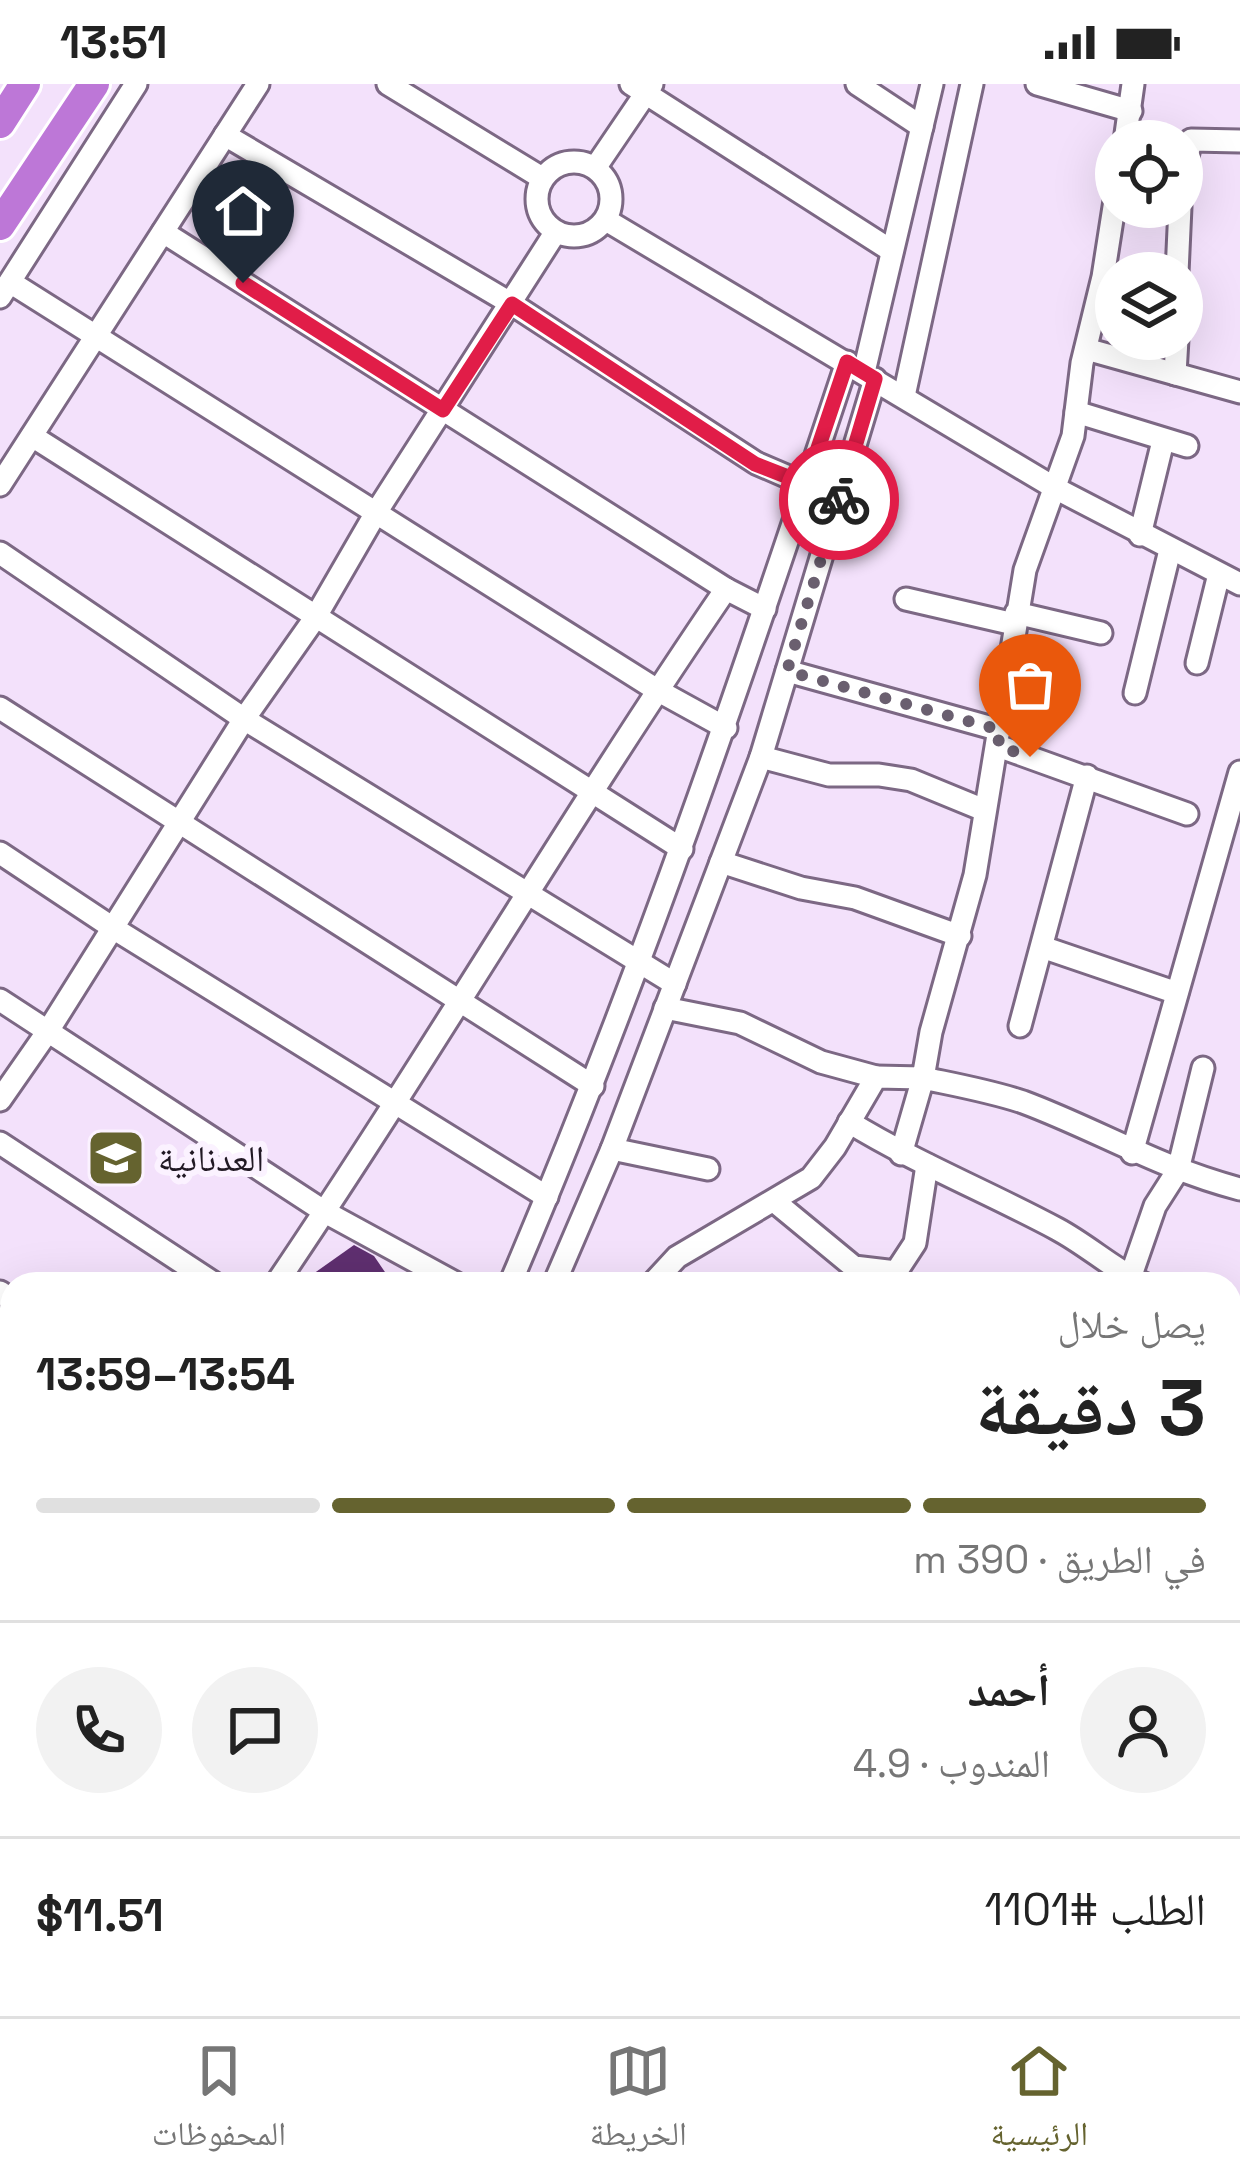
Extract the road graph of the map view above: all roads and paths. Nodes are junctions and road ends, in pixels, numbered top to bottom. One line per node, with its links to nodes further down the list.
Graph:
1 (25, 84): 14 (highway)
2 (94, 84): 22 (highway)
3 (136, 84): 27 (street)
4 (258, 84): 16 (street)
5 (388, 84): 20 (street)
6 (857, 84): 15 (street)
7 (932, 84): 15 (street)
8 (972, 84): 35 (street)
9 (1037, 84): 12 (street)
10 (1133, 84): 12 (street)
11 (643, 87): 19 (street); 26 (street)
12 (1131, 111): 13 (street)
13 (1130, 120)
14 (0, 123)
15 (922, 127): 26 (street)
16 (225, 135): 24 (street); 28 (street)
17 (1203, 140): 18 (street)
18 (1240, 141)
19 (595, 168): 20 (street); 21 (street)
20 (542, 178): 25 (street)
21 (606, 220): 25 (street); 32 (street)
22 (0, 225)
23 (1111, 228): 30 (street)
24 (163, 232): 29 (street); 36 (street)
25 (555, 233): 28 (street)
26 (892, 250): 32 (street)
27 (5, 290): 29 (street)
28 (512, 304): 36 (street); 41 (street)
29 (96, 336): 38 (street); 44 (street)
30 (1086, 349): 33 (street); 37 (street)
31 (1176, 360): 33 (street)
32 (862, 371): 35 (street); 41 (street); 56 (street)
33 (1175, 374): 34 (street)
34 (1240, 392)
35 (904, 396): 43 (street)
36 (443, 410): 44 (street); 49 (street)
37 (1076, 412): 39 (street); 43 (street)
38 (32, 436): 42 (street); 52 (street)
39 (1163, 441): 40 (street); 45 (street)
40 (1187, 446)
41 (806, 484): 51 (street)
42 (0, 485)
43 (1055, 488): 45 (street); 53 (street)
44 (377, 511): 52 (street); 57 (street)
45 (1140, 535): 46 (street)
46 (1170, 550): 48 (street); 58 (street)
47 (0, 553): 60 (street)
48 (1230, 579): 55 (street)
49 (726, 589): 51 (street); 57 (street)
50 (906, 599): 53 (street)
51 (765, 609): 61 (street)
52 (315, 618): 60 (street); 66 (street)
53 (1015, 618): 54 (street); 62 (street)
54 (1100, 633)
55 (1197, 662)
56 (787, 671): 62 (street); 63 (street)
57 (657, 690): 61 (street); 66 (street)
58 (1135, 693)
59 (0, 708): 69 (street)
60 (244, 718): 69 (street); 73 (street)
61 (726, 728): 70 (street)
62 (999, 738): 65 (street); 67 (street)
63 (761, 757): 67 (street); 72 (street)
64 (1240, 772): 79 (street)
65 (1087, 776): 68 (street); 76 (street)
66 (590, 794): 70 (street); 73 (street)
67 (984, 810): 75 (street)
68 (1187, 814)
69 (177, 824): 74 (street); 81 (street)
70 (682, 849): 77 (street)
71 (0, 853): 74 (street)
72 (721, 862): 75 (street); 78 (street)
73 (529, 895): 77 (street); 81 (street)
74 (113, 928): 84 (street); 90 (street)
75 (960, 936): 87 (street)
76 (1042, 947): 79 (street); 83 (street)
77 (640, 966): 78 (street); 88 (street)
78 (675, 984): 82 (street)
79 (1177, 993): 94 (street)
80 (0, 1000): 84 (street)
81 (462, 1000): 88 (street); 90 (street)
82 (665, 1008): 86 (street); 93 (street)
83 (1020, 1026)
84 (48, 1031): 89 (street); 102 (street)
85 (1203, 1068): 98 (street)
86 (876, 1077): 87 (street); 91 (street)
87 (923, 1078): 94 (street); 95 (street)
88 (593, 1086): 100 (street)
89 (0, 1100)
90 (397, 1104): 100 (street); 102 (street)
91 (849, 1122): 95 (street); 101 (street)
92 (0, 1143): 103 (street)
93 (612, 1149): 97 (street); 107 (street)
94 (1132, 1153): 98 (street)
95 (901, 1154): 96 (street)
96 (927, 1165): 101 (street); 109 (street)
97 (709, 1168)
98 (1178, 1170): 99 (street); 110 (street)
99 (1240, 1189)
100 (548, 1198): 106 (street)
101 (774, 1201): 108 (street)
102 (325, 1212): 104 (street); 105 (street)
103 (196, 1272)
104 (284, 1272)
105 (435, 1272)
106 (515, 1272)
107 (559, 1272)
108 (663, 1272)
109 (1120, 1272)
110 (1137, 1272)

